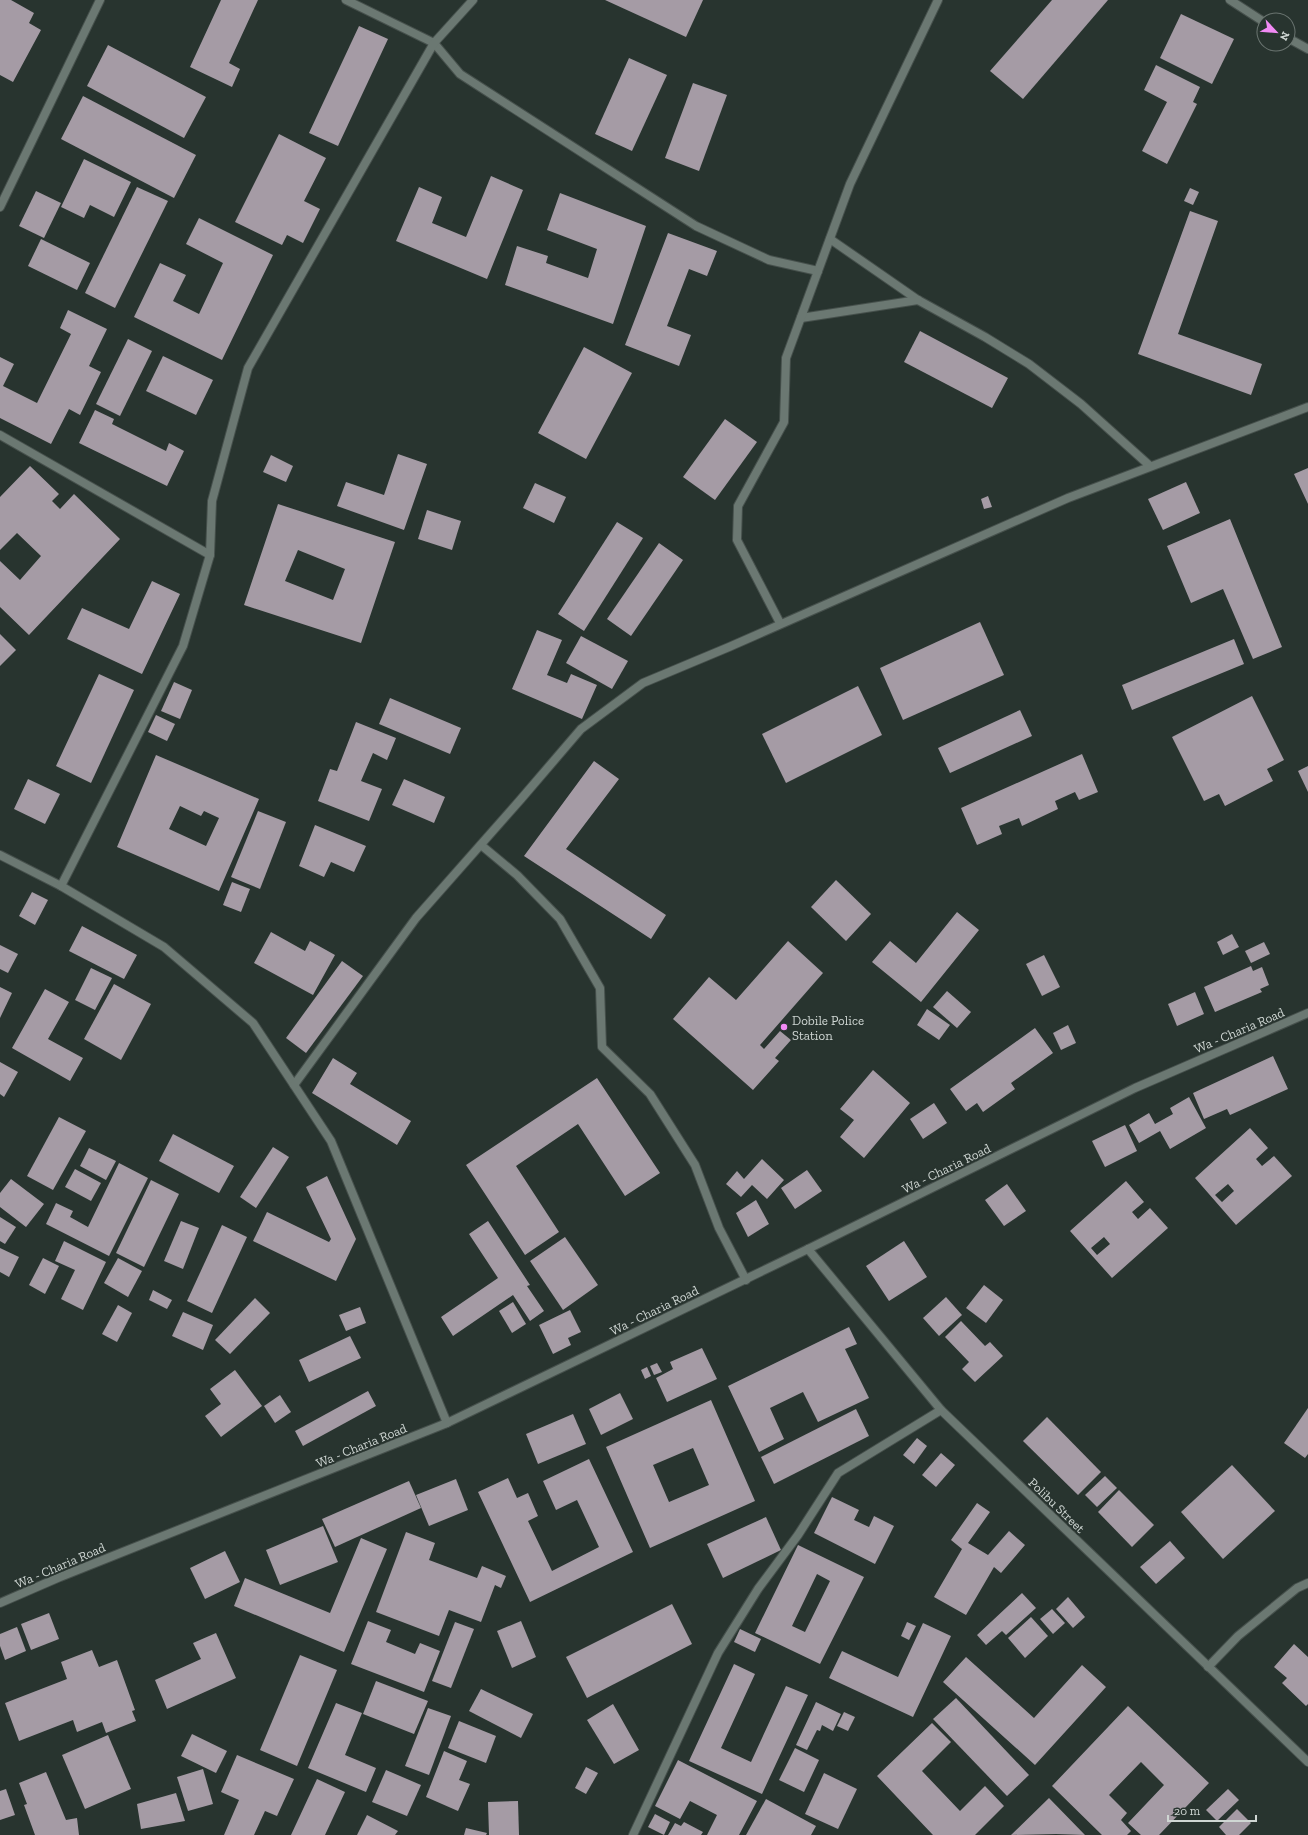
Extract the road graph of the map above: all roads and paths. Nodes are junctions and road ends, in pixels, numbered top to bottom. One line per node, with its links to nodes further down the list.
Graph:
1 (100, 0): 10 (street)
2 (346, 0): 8 (street)
3 (473, 0): 8 (street)
4 (938, 0): 11 (street)
5 (1230, 0): 6 (street)
6 (1256, 17)
7 (1296, 42): 9 (street)
8 (434, 43): 12 (street); 18 (street)
9 (1308, 49)
10 (0, 207)
11 (830, 239): 12 (street); 13 (street)
12 (818, 271): 14 (street)
13 (918, 300): 14 (street); 17 (street)
14 (801, 318): 19 (street)
15 (1308, 407): 17 (street)
16 (0, 435): 18 (street)
17 (1150, 466): 19 (street)
18 (210, 556): 22 (street)
19 (780, 624): 20 (street)
20 (481, 845): 24 (street); 26 (street)
21 (0, 855): 22 (street)
22 (61, 886): 24 (street)
23 (1308, 1013): 25 (street, Wa - Charia Road)
24 (294, 1085): 28 (street)
25 (808, 1249): 26 (street, Wa - Charia Road); 27 (street, Polibu Street)
26 (746, 1280): 28 (street, Wa - Charia Road)
27 (941, 1410): 31 (street, Polibu Street); 33 (street)
28 (447, 1423): 30 (street, Wa - Charia Road)
29 (1308, 1582): 31 (street)
30 (0, 1603)
31 (1208, 1667): 32 (street, Polibu Street)
32 (1308, 1762)
33 (633, 1835)

